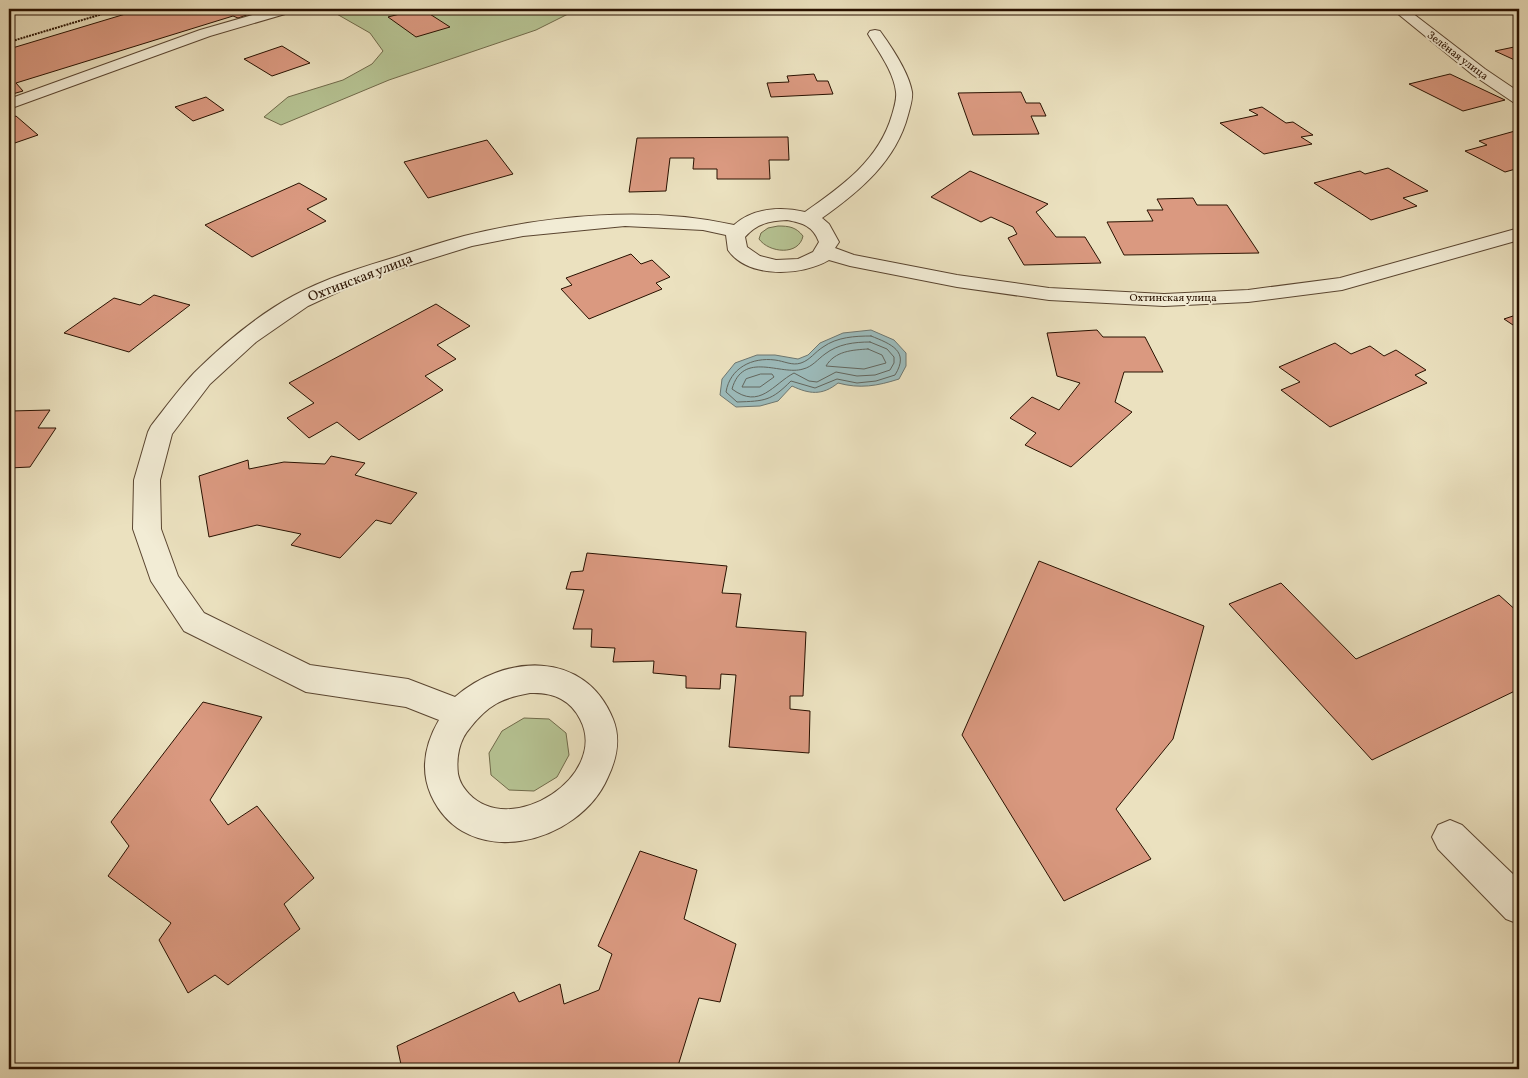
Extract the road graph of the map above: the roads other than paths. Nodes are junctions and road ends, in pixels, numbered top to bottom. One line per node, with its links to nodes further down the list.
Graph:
1 (287, 9): 5 (street)
2 (1399, 9): 4 (street, Зелёная улица)
3 (875, 34): 6 (street)
4 (1519, 99)
5 (9, 104)
6 (809, 218): 7 (street); 9 (street)
7 (738, 232): 9 (street); 10 (street, Охтинская улица)
8 (1519, 234): 9 (street, Охтинская улица)
9 (823, 251)
10 (460, 714): 10 (street)
11 (1450, 837): 12 (street)
12 (1519, 906)

